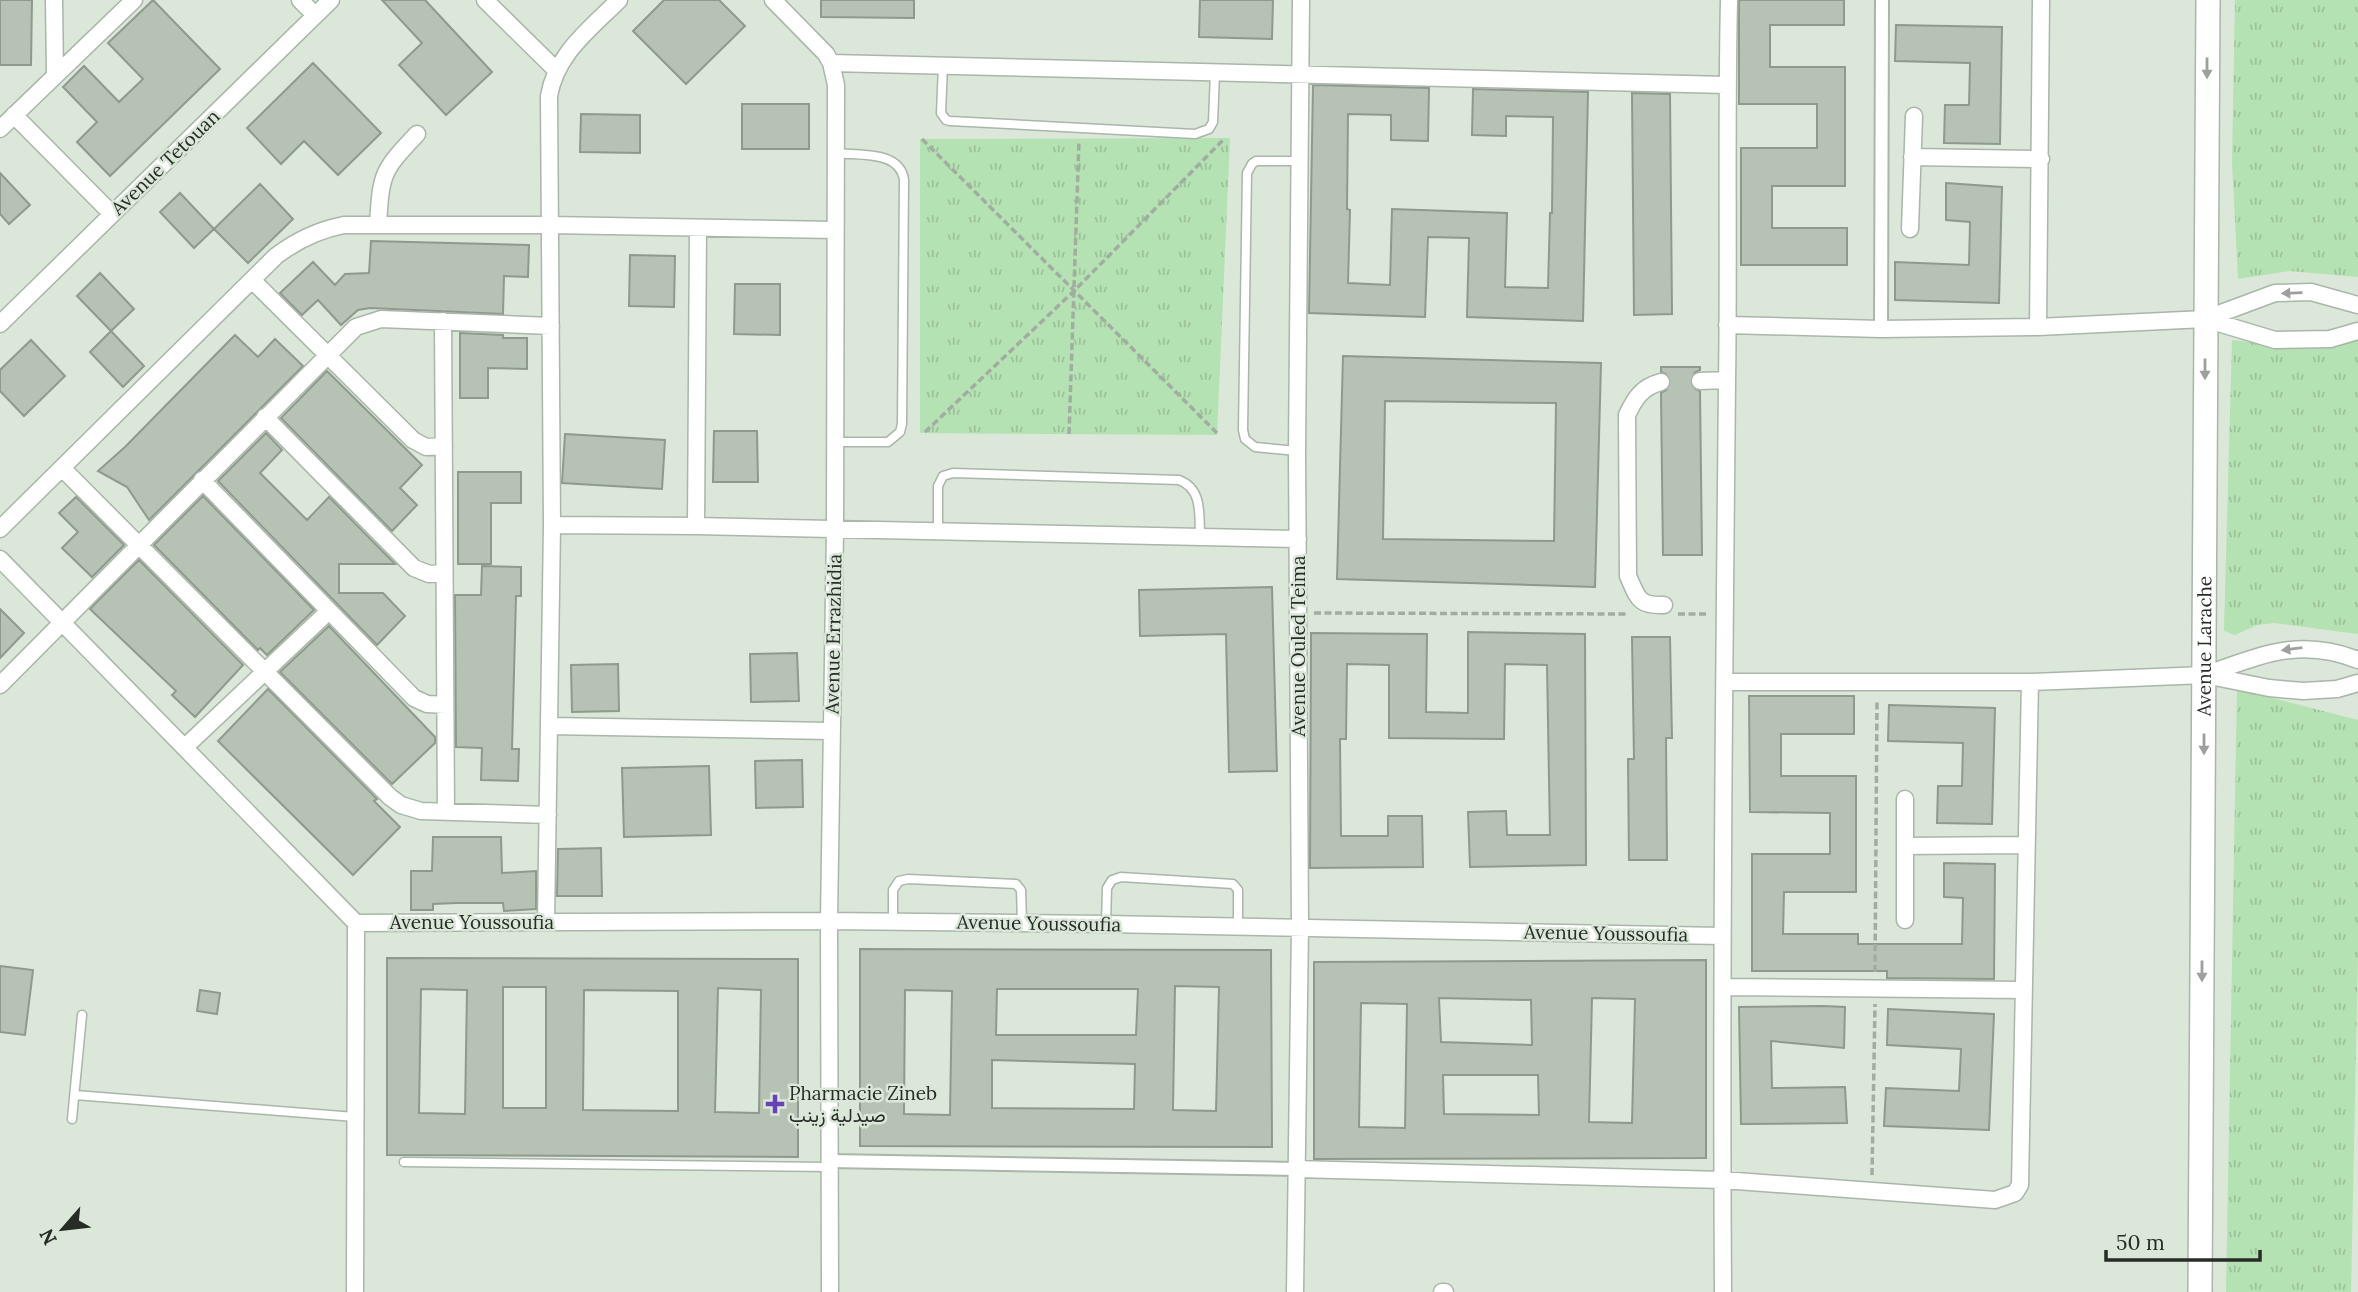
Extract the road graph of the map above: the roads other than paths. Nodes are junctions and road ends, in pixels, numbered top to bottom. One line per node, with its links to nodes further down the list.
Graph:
1 (54, 0): 18 (street)
2 (134, 0): 18 (street)
3 (300, 0): 13 (street)
4 (331, 0): 13 (street, Avenue Tetouan)
5 (485, 0): 16 (street)
6 (618, 0): 16 (street)
7 (773, 0): 14 (street, Avenue Errazhidia)
8 (1301, 0): 19 (street, Avenue Ouled Teima)
9 (1728, 0): 20 (street)
10 (1882, 0): 43 (street)
11 (2041, 0): 27 (street)
12 (2208, 0): 37 (main road, Avenue Larache, one-way to 37)
13 (315, 15): 29 (street, Avenue Tetouan)
14 (831, 63): 15 (street); 25 (street, Avenue Errazhidia)
15 (943, 65): 17 (street); 17 (lane)
16 (555, 71): 31 (street)
17 (1216, 72): 19 (street)
18 (55, 73): 21 (street)
19 (1300, 75): 20 (street); 28 (street, Avenue Ouled Teima)
20 (1727, 85): 40 (street)
21 (14, 115): 23 (street); 29 (street)
22 (1914, 116): 26 (street)
23 (0, 129)
24 (417, 134): 30 (street)
25 (836, 153): 34 (street, Avenue Errazhidia); 50 (lane)
26 (1912, 158): 27 (street); 33 (street)
27 (2041, 159): 42 (street)
28 (1300, 161): 52 (street, Avenue Ouled Teima); 52 (lane)
29 (112, 214): 39 (street, Avenue Tetouan)
30 (378, 225): 31 (street); 35 (street)
31 (550, 225): 32 (street); 41 (street)
32 (698, 228): 34 (street); 56 (street)
33 (1910, 229)
34 (835, 230): 50 (street, Avenue Errazhidia)
35 (252, 280): 45 (street); 53 (street)
36 (2358, 306): 37 (street, one-way to 37)
37 (2205, 319): 42 (street); 44 (street); 70 (main road, Avenue Larache, one-way to 70)
38 (443, 321): 41 (street); 45 (street); 51 (street)
39 (0, 324)
40 (1727, 325): 43 (street); 46 (street)
41 (551, 326): 55 (street)
42 (2038, 327): 43 (street)
43 (1881, 329)
44 (2358, 331)
45 (327, 354): 49 (street); 51 (street)
46 (1727, 380): 47 (street); 71 (street)
47 (1700, 381)
48 (1661, 382): 65 (street)
49 (265, 417): 54 (street); 64 (street)
50 (835, 442): 58 (street, Avenue Errazhidia)
51 (444, 446): 64 (street)
52 (1297, 451): 61 (street, Avenue Ouled Teima)
53 (62, 468): 57 (street); 62 (street)
54 (202, 480): 62 (street); 66 (street)
55 (552, 526): 56 (street); 76 (street)
56 (696, 526): 58 (street)
57 (0, 529)
58 (835, 529): 59 (street); 77 (street, Avenue Errazhidia)
59 (938, 531): 60 (street); 60 (lane)
60 (1200, 537): 61 (street)
61 (1298, 539): 92 (street, Avenue Ouled Teima)
62 (139, 545): 67 (street); 69 (street)
63 (0, 559): 67 (street)
64 (444, 573): 75 (street)
65 (1667, 609)
66 (329, 611): 69 (street); 75 (street)
67 (62, 622): 74 (street); 78 (street)
68 (2358, 660): 70 (street, one-way to 70)
69 (265, 672): 78 (street); 80 (street)
70 (2205, 675): 72 (street); 73 (street); 108 (main road, Avenue Larache, one-way to 108)
71 (1726, 682): 72 (street); 93 (street)
72 (2030, 682): 82 (street)
73 (2358, 682)
74 (0, 685)
75 (445, 705): 80 (street)
76 (550, 726): 77 (street); 81 (street)
77 (831, 731): 85 (street, Avenue Errazhidia)
78 (185, 747): 88 (street)
79 (1905, 799): 83 (street)
80 (446, 812): 81 (street)
81 (548, 815): 86 (street)
82 (2026, 845): 83 (street); 95 (street)
83 (1905, 846): 84 (street)
84 (1905, 920)
85 (829, 921): 86 (street, Avenue Youssoufia); 87 (street, Avenue Youssoufia); 101 (street, Avenue Errazhidia)
86 (546, 922): 88 (street, Avenue Youssoufia)
87 (893, 922): 89 (street, Avenue Youssoufia); 89 (lane)
88 (356, 923): 98 (street)
89 (1022, 923): 90 (street, Avenue Youssoufia)
90 (1106, 924): 91 (street, Avenue Youssoufia); 91 (lane)
91 (1238, 925): 92 (street, Avenue Youssoufia)
92 (1300, 926): 93 (street, Avenue Youssoufia); 102 (street, Avenue Ouled Teima)
93 (1722, 936): 94 (street)
94 (1723, 987): 95 (street); 103 (street)
95 (2022, 990): 103 (street)
96 (82, 1015): 97 (lane)
97 (75, 1095): 98 (lane); 99 (lane)
98 (355, 1117): 104 (street)
99 (72, 1119)
100 (404, 1162): 101 (lane)
101 (830, 1164): 102 (street); 105 (street, Avenue Errazhidia)
102 (1296, 1169): 103 (street); 106 (street, Avenue Ouled Teima)
103 (1723, 1180): 107 (street)
104 (355, 1292)
105 (830, 1292)
106 (1295, 1292)
107 (1723, 1292)
108 (2200, 1292)

